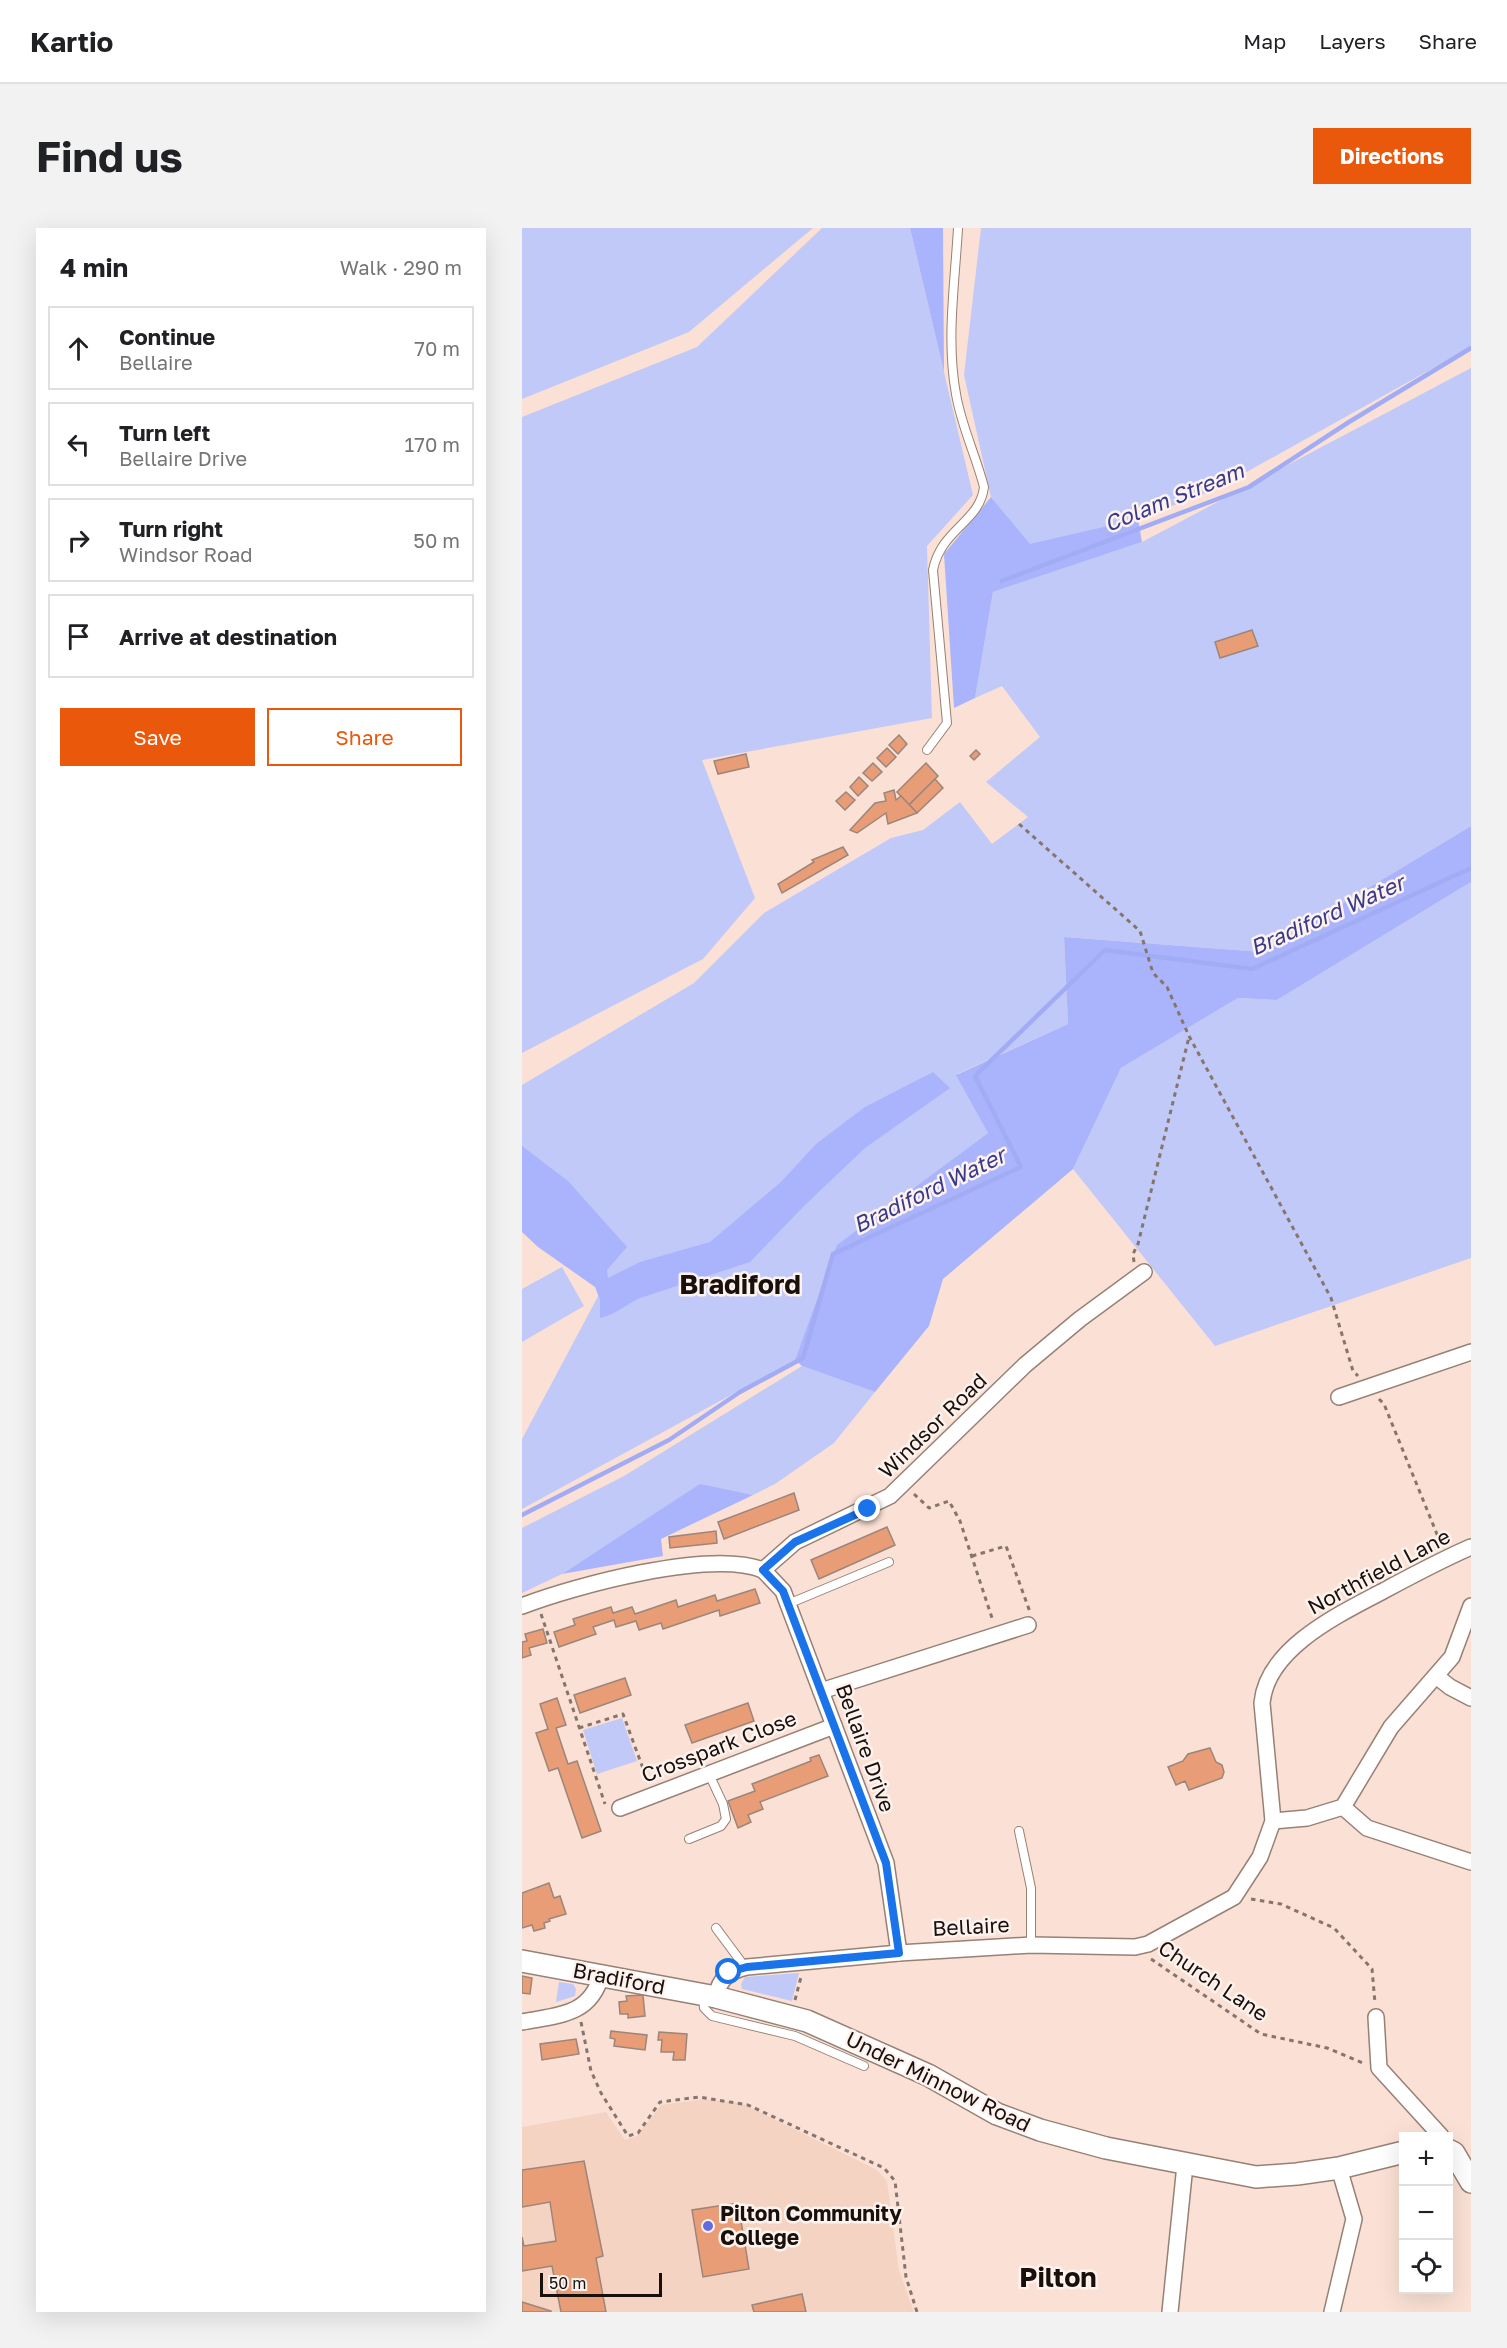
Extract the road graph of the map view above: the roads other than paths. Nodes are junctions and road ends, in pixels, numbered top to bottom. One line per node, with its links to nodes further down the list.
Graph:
1 (958, 228): 2 (lane)
2 (927, 750)
3 (1144, 1272): 8 (street, Windsor Road)
4 (1471, 1352): 5 (street)
5 (1339, 1396)
6 (1471, 1547): 20 (street, Northfield Lane)
7 (889, 1562): 9 (lane)
8 (763, 1570): 9 (street, Bellaire Drive); 10 (street)
9 (788, 1604): 14 (street, Bellaire Drive)
10 (522, 1606)
11 (1471, 1606): 13 (street)
12 (1028, 1625): 14 (street)
13 (1436, 1676): 15 (street); 18 (street)
14 (821, 1691): 16 (street, Bellaire Drive)
15 (1471, 1698)
16 (834, 1726): 17 (street, Crosspark Close); 27 (street, Bellaire Drive)
17 (709, 1774): 19 (street, Crosspark Close); 22 (lane)
18 (1343, 1807): 20 (street); 23 (street)
19 (620, 1808)
20 (1273, 1821): 24 (street, Northfield Lane)
21 (1019, 1830): 26 (lane)
22 (689, 1839)
23 (1471, 1862)
24 (1234, 1897): 26 (street, Bellaire)
25 (716, 1928): 29 (lane)
26 (1031, 1945): 27 (street, Bellaire)
27 (899, 1953): 29 (street, Bellaire)
28 (522, 1961): 30 (street, Bradiford)
29 (745, 1967): 31 (street, Bellaire)
30 (601, 1976): 31 (street, Bradiford); 33 (street)
31 (709, 1996): 34 (lane); 38 (street, Under Minnow Road)
32 (1376, 2018): 35 (street)
33 (522, 2022)
34 (864, 2066)
35 (1437, 2132)
36 (1453, 2152): 40 (street)
37 (1399, 2153): 39 (street, Under Minnow Road)
38 (1185, 2165): 39 (street, Under Minnow Road); 41 (street)
39 (1339, 2168): 42 (street)
40 (1471, 2182)
41 (1170, 2312)
42 (1332, 2312)

